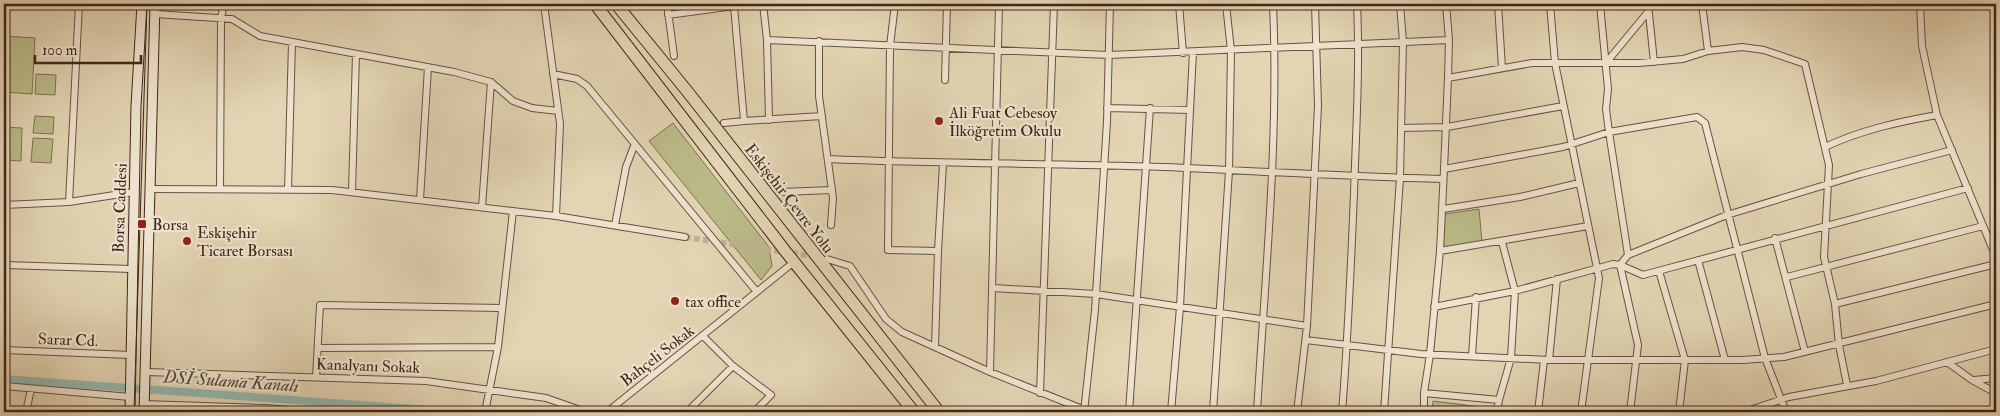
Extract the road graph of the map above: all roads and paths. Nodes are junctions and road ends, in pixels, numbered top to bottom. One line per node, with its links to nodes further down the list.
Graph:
1 (79, 4): 104 (street)
2 (142, 4): 100 (main road, Borsa Caddesi)
3 (155, 4): 30 (main road, Borsa Caddesi)
4 (224, 4): 32 (street)
5 (544, 4): 57 (street)
6 (595, 4): 126 (highway)
7 (616, 4): 202 (highway, Eskişehir Çevre Yolu)
8 (667, 4): 31 (street)
9 (763, 4): 33 (street)
10 (895, 4): 39 (street)
11 (947, 4): 41 (street)
12 (999, 4): 43 (street)
13 (1054, 4): 46 (street)
14 (1110, 4): 50 (street)
15 (1179, 4): 48 (street)
16 (1226, 4): 44 (street)
17 (1273, 4): 42 (street)
18 (1315, 4): 40 (street)
19 (1358, 4): 38 (street)
20 (1400, 4): 37 (street)
21 (1446, 4): 34 (street)
22 (1498, 4): 56 (street)
23 (1550, 4): 53 (street)
24 (1600, 4): 54 (street)
25 (1648, 4): 29 (street)
26 (1702, 4): 45 (street)
27 (1920, 4): 66 (street)
28 (734, 5): 31 (street); 69 (street)
29 (1648, 12): 52 (street); 54 (street)
30 (155, 14): 32 (street); 96 (main road, Borsa Caddesi)
31 (668, 15): 51 (street)
32 (221, 18): 36 (street); 97 (street)
33 (767, 40): 35 (street); 68 (street)
34 (1449, 40): 37 (street); 58 (street)
35 (819, 41): 39 (street); 67 (street)
36 (292, 42): 49 (street); 98 (street)
37 (1403, 42): 38 (street); 72 (street)
38 (1359, 44): 40 (street); 90 (street)
39 (890, 46): 41 (street); 79 (street)
40 (1316, 46): 42 (street); 89 (street)
41 (945, 49): 43 (street); 59 (street)
42 (1275, 49): 44 (street); 88 (street)
43 (998, 51): 46 (street); 81 (street)
44 (1231, 51): 47 (street); 87 (street)
45 (1708, 51): 52 (street); 76 (street)
46 (1053, 52): 50 (street); 82 (street)
47 (1193, 52): 48 (street); 64 (street)
48 (1183, 53): 50 (street)
49 (356, 54): 55 (street); 101 (street)
50 (1109, 55): 62 (street)
51 (674, 56)
52 (1654, 62): 54 (street)
53 (1554, 63): 54 (street); 56 (street); 61 (street)
54 (1605, 64): 73 (street)
55 (428, 67): 60 (street); 103 (street)
56 (1502, 68): 58 (street)
57 (553, 74): 65 (street); 75 (street)
58 (1448, 78): 71 (street)
59 (945, 80)
60 (491, 82): 65 (street); 106 (street)
61 (1563, 106): 71 (street); 74 (street)
62 (1107, 108): 63 (street); 83 (street)
63 (1150, 108): 64 (street); 84 (street)
64 (1190, 110): 85 (street)
65 (558, 111): 110 (street)
66 (1937, 115): 76 (street); 77 (street)
67 (822, 116): 68 (street); 78 (street)
68 (769, 120): 69 (street)
69 (744, 121): 70 (street)
70 (724, 123)
71 (1447, 127): 72 (street); 86 (street)
72 (1401, 128): 91 (street)
73 (1608, 132): 74 (street); 109 (street); 122 (street)
74 (1571, 144): 86 (street); 93 (street)
75 (634, 146): 111 (street); 139 (street)
76 (1826, 147): 94 (street)
77 (1952, 150): 94 (street); 95 (street)
78 (828, 160): 79 (street); 99 (street)
79 (889, 162): 80 (street); 120 (street)
80 (943, 164): 81 (street); 120 (street)
81 (995, 164): 82 (street); 136 (street)
82 (1048, 165): 83 (street); 137 (street)
83 (1104, 166): 84 (street); 140 (street)
84 (1146, 167): 85 (street); 142 (street)
85 (1188, 168): 87 (street); 145 (street)
86 (1444, 168): 92 (street)
87 (1229, 171): 88 (street); 148 (street)
88 (1272, 173): 89 (street); 149 (street)
89 (1315, 176): 90 (street); 150 (street)
90 (1354, 178): 91 (street); 156 (street)
91 (1400, 178): 92 (street); 160 (street)
92 (1443, 179): 107 (street)
93 (1579, 183): 107 (street); 113 (street)
94 (1827, 185): 109 (street); 114 (street)
95 (1968, 188): 114 (street); 115 (street)
96 (148, 189): 97 (street); 175 (main road, Borsa Caddesi)
97 (220, 190): 98 (street)
98 (288, 190): 101 (street)
99 (832, 190): 102 (street); 112 (street)
100 (134, 192): 104 (street); 132 (main road, Borsa Caddesi)
101 (352, 192): 103 (street)
102 (782, 192)
103 (420, 200): 106 (street)
104 (69, 202): 105 (street)
105 (4, 205)
106 (482, 207): 108 (street)
107 (1443, 209): 121 (street)
108 (513, 211): 110 (street); 147 (street)
109 (1727, 215): 119 (street); 122 (street)
110 (556, 216): 111 (street)
111 (614, 225): 116 (street)
112 (832, 225)
113 (1588, 226): 118 (street); 131 (street)
114 (1825, 226): 117 (street); 130 (street)
115 (1983, 226): 123 (street); 130 (street)
116 (686, 237)
117 (1775, 238): 119 (street); 134 (street)
118 (1502, 242): 121 (street); 138 (street)
119 (1737, 249): 125 (street); 166 (street)
120 (938, 251): 155 (street)
121 (1440, 251): 146 (street)
122 (1628, 255): 128 (street)
123 (1996, 257)
124 (827, 258): 155 (street)
125 (1698, 260): 133 (street); 171 (street)
126 (794, 262): 139 (street, Bahçeli Sokak); 201 (highway)
127 (1996, 264): 143 (street)
128 (1620, 265): 131 (street); 133 (street); 169 (street)
129 (4, 266): 132 (street)
130 (1826, 267): 134 (street); 143 (street)
131 (1598, 268): 135 (street); 168 (street)
132 (132, 269): 163 (main road, Borsa Caddesi)
133 (1659, 271): 170 (street)
134 (1787, 277): 161 (street)
135 (1558, 279): 138 (street); 167 (street)
136 (992, 288): 137 (street); 174 (street)
137 (1044, 290): 140 (street); 183 (street)
138 (1514, 291): 141 (street); 165 (street)
139 (757, 292): 151 (street, Bahçeli Sokak)
140 (1096, 294): 142 (street); 192 (street)
141 (1476, 297): 146 (street); 164 (street)
142 (1138, 300): 145 (street); 203 (street)
143 (1835, 304): 153 (street)
144 (1996, 304): 153 (street)
145 (1180, 307): 148 (street); 204 (street)
146 (1434, 307): 162 (street)
147 (502, 308): 154 (street); 157 (street)
148 (1221, 313): 149 (street); 205 (street)
149 (1263, 320): 150 (street); 206 (street)
150 (1307, 326): 152 (street)
151 (703, 336): 173 (street); 198 (street, Bahçeli Sokak)
152 (1306, 340): 156 (street); 207 (street)
153 (1838, 344): 161 (street); 179 (street)
154 (498, 347): 157 (street); 182 (street)
155 (935, 347): 174 (street)
156 (1348, 347): 160 (street); 208 (street)
157 (318, 348): 176 (street)
158 (1996, 349): 172 (street)
159 (4, 350): 163 (street, Sarar Cd.)
160 (1390, 350): 162 (street); 209 (street)
161 (1805, 352): 166 (street)
162 (1430, 354): 164 (street); 184 (street)
163 (131, 355): 186 (main road, Borsa Caddesi)
164 (1472, 356): 165 (street)
165 (1511, 358): 167 (street); 187 (street)
166 (1765, 358): 171 (street); 188 (street)
167 (1547, 360): 168 (street); 212 (street)
168 (1589, 360): 169 (street); 213 (street)
169 (1637, 360): 170 (street); 214 (street)
170 (1685, 360): 171 (street); 215 (street)
171 (1725, 360)
172 (1947, 362): 178 (street); 179 (street)
173 (733, 366): 199 (street); 200 (street)
174 (990, 372): 183 (street)
175 (146, 375): 176 (street, Kanalyanı Sokak); 190 (main road, Borsa Caddesi)
176 (316, 377): 182 (street, Kanalyanı Sokak)
177 (1996, 378): 178 (street)
178 (1972, 380): 185 (street)
179 (1847, 385): 188 (street)
180 (4, 386): 181 (street)
181 (31, 389): 186 (street); 193 (street)
182 (488, 392): 196 (street); 197 (street, Kanalyanı Sokak)
183 (1040, 393): 192 (street)
184 (1424, 393): 187 (street); 210 (street)
185 (1996, 393)
186 (130, 395): 194 (main road, Borsa Caddesi)
187 (1499, 400): 211 (street)
188 (1780, 400): 189 (street); 218 (street)
189 (1770, 404): 216 (street); 217 (street)
190 (144, 408): 191 (street)
191 (264, 410): 195 (street)
192 (1086, 411)
193 (26, 412)
194 (130, 412)
195 (315, 412)
196 (485, 412)
197 (586, 412)
198 (607, 412)
199 (687, 412)
200 (754, 412)
201 (914, 412)
202 (939, 412)
203 (1129, 412)
204 (1171, 412)
205 (1213, 412)
206 (1257, 412)
207 (1297, 412)
208 (1342, 412)
209 (1384, 412)
210 (1424, 412)
211 (1497, 412)
212 (1538, 412)
213 (1581, 412)
214 (1630, 412)
215 (1679, 412)
216 (1744, 412)
217 (1768, 412)
218 (1786, 412)

